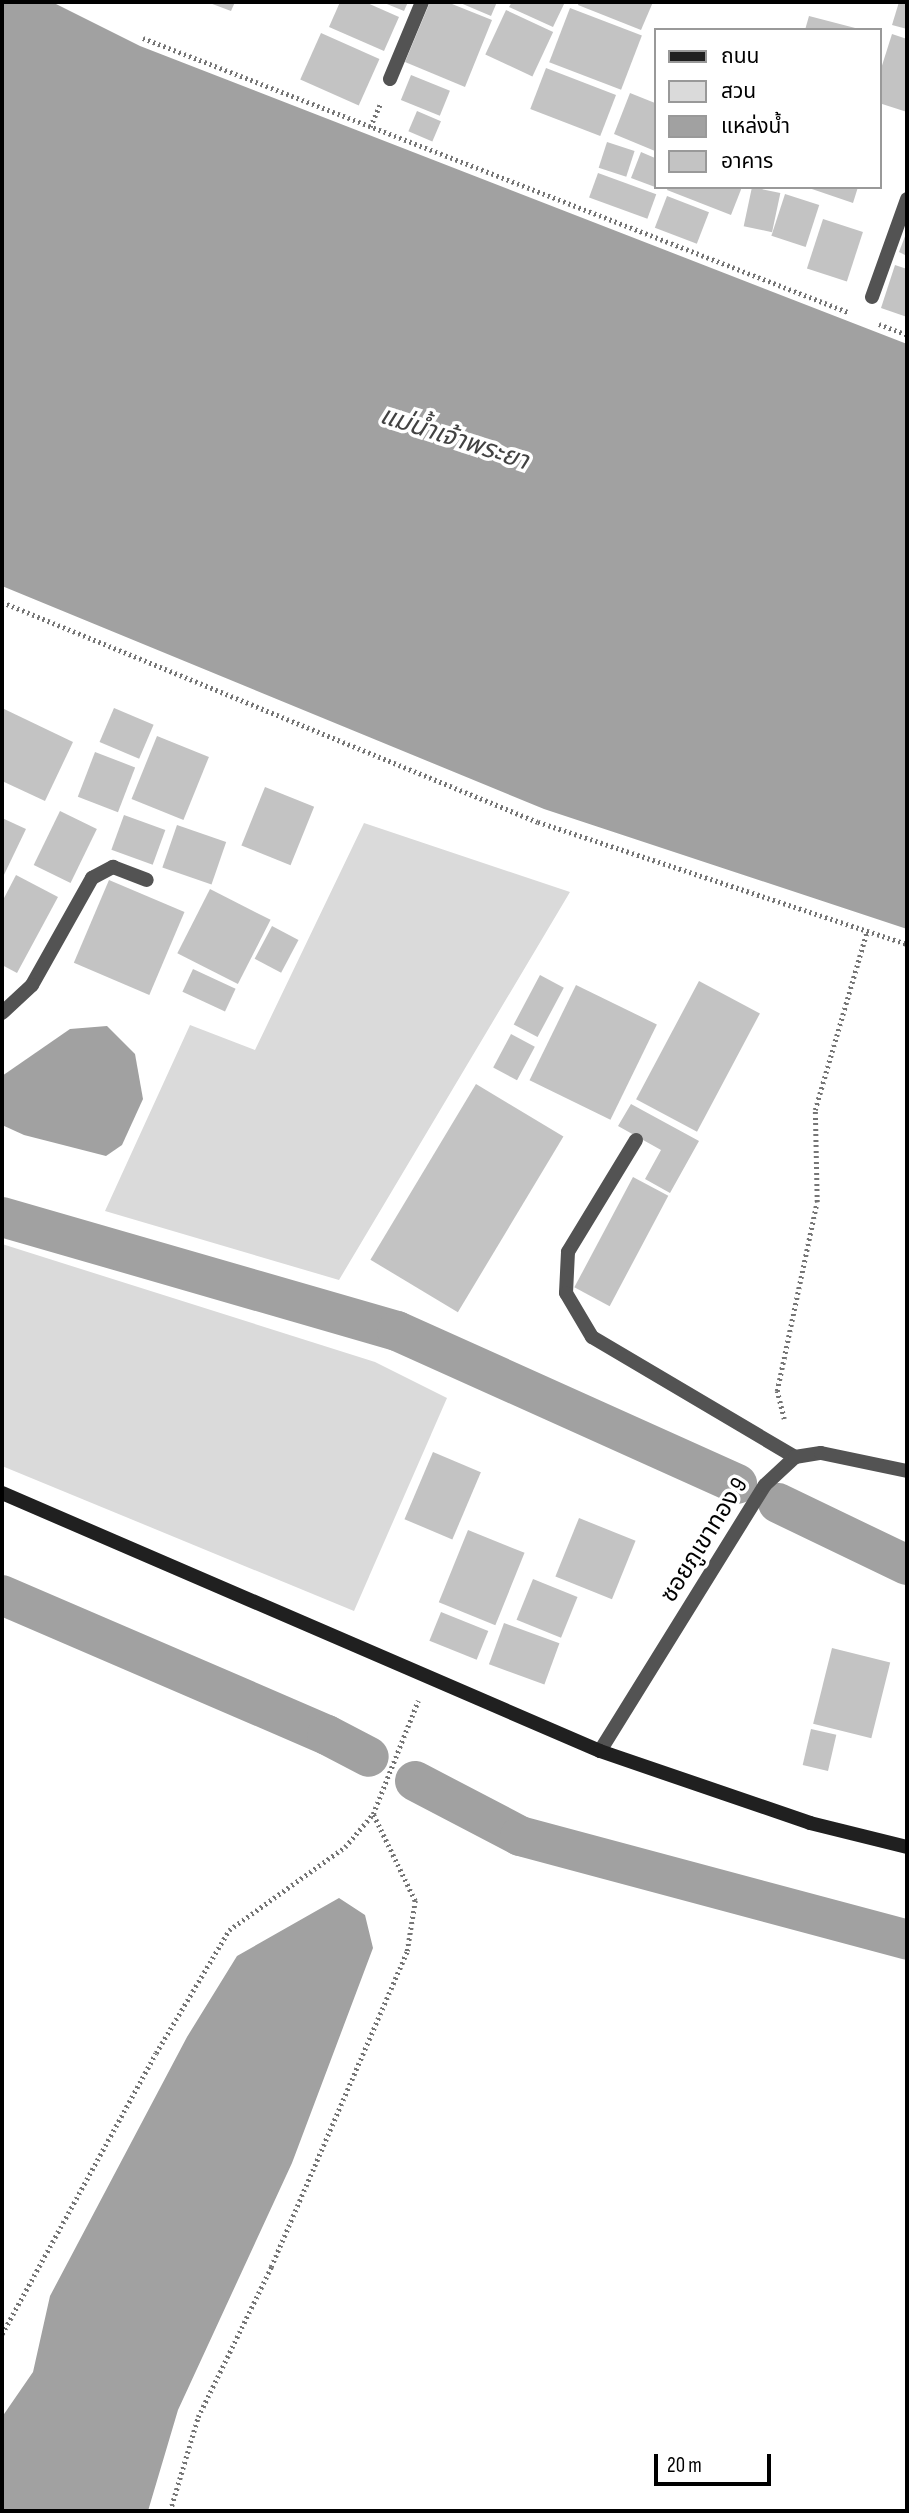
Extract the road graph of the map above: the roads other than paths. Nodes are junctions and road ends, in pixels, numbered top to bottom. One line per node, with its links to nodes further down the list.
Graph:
1 (422, 2): 2 (street)
2 (390, 79)
3 (907, 198): 4 (street)
4 (872, 298)
5 (147, 880): 6 (street)
6 (2, 1013)
7 (636, 1140): 8 (street)
8 (795, 1457): 9 (street); 11 (street, ซอยภูเขาทอง 9)
9 (907, 1471)
10 (2, 1493): 11 (street)
11 (600, 1751): 12 (street)
12 (907, 1847)

